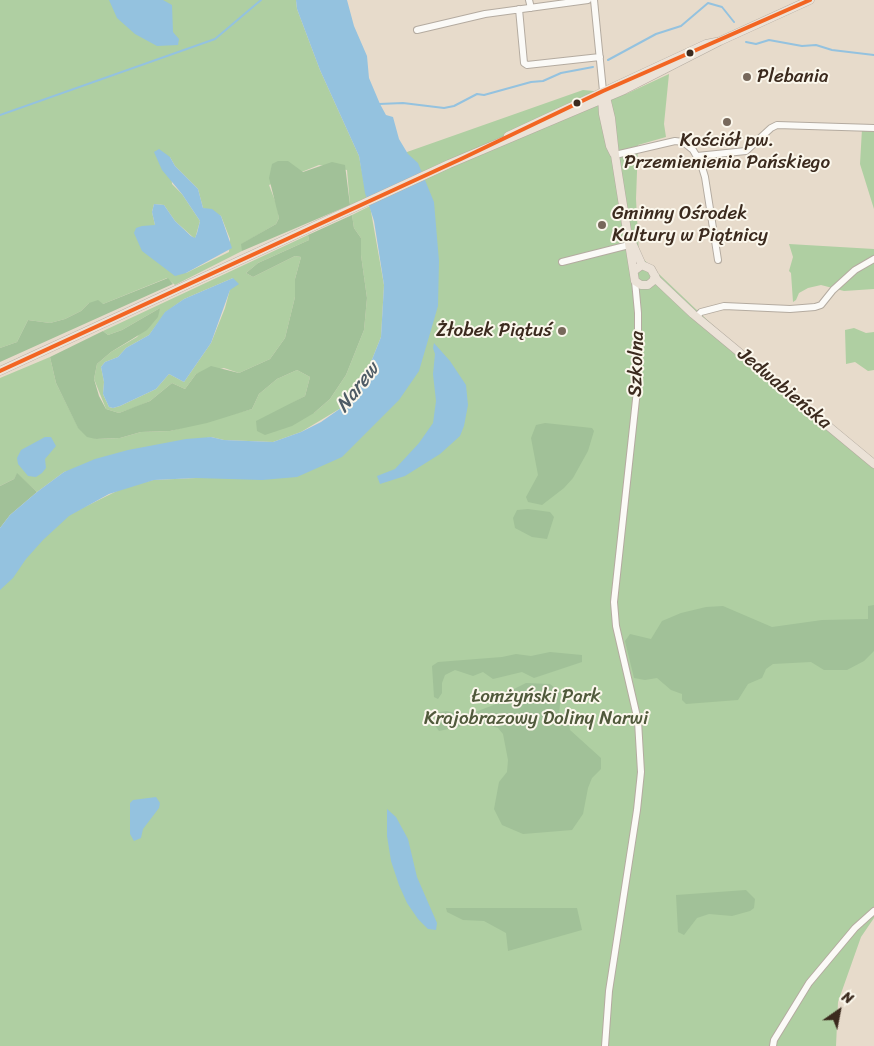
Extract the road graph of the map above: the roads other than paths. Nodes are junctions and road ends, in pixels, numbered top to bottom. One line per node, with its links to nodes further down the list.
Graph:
1 (529, 0): 5 (street)
2 (588, 0): 5 (street)
3 (594, 0): 8 (street)
4 (810, 0): 9 (main road)
5 (531, 8): 6 (street)
6 (519, 9): 7 (street); 8 (street)
7 (417, 30)
8 (600, 57): 9 (street)
9 (604, 96): 10 (main road); 11 (main road); 13 (main road); 15 (main road)
10 (582, 108): 11 (main road); 15 (main road)
11 (603, 114): 13 (main road)
12 (874, 128): 14 (street)
13 (615, 155): 14 (street); 16 (main road)
14 (697, 156): 19 (street)
15 (461, 160): 28 (main road)
16 (628, 232): 17 (main road); 21 (main road)
17 (629, 245): 20 (street); 22 (main road)
18 (874, 259): 27 (street)
19 (718, 260)
20 (562, 262)
21 (642, 265): 22 (main road); 23 (main road)
22 (635, 270): 24 (main road)
23 (655, 276): 25 (main road); 27 (main road, Jedwabieńska)
24 (635, 281): 25 (main road); 26 (street, Szkolna)
25 (647, 285): 26 (street, Szkolna); 27 (main road, Jedwabieńska)
26 (638, 313): 31 (street, Szkolna)
27 (695, 315): 29 (main road, Jedwabieńska)
28 (0, 371)
29 (874, 464)
30 (874, 911): 32 (street)
31 (605, 1046)
32 (773, 1046)

